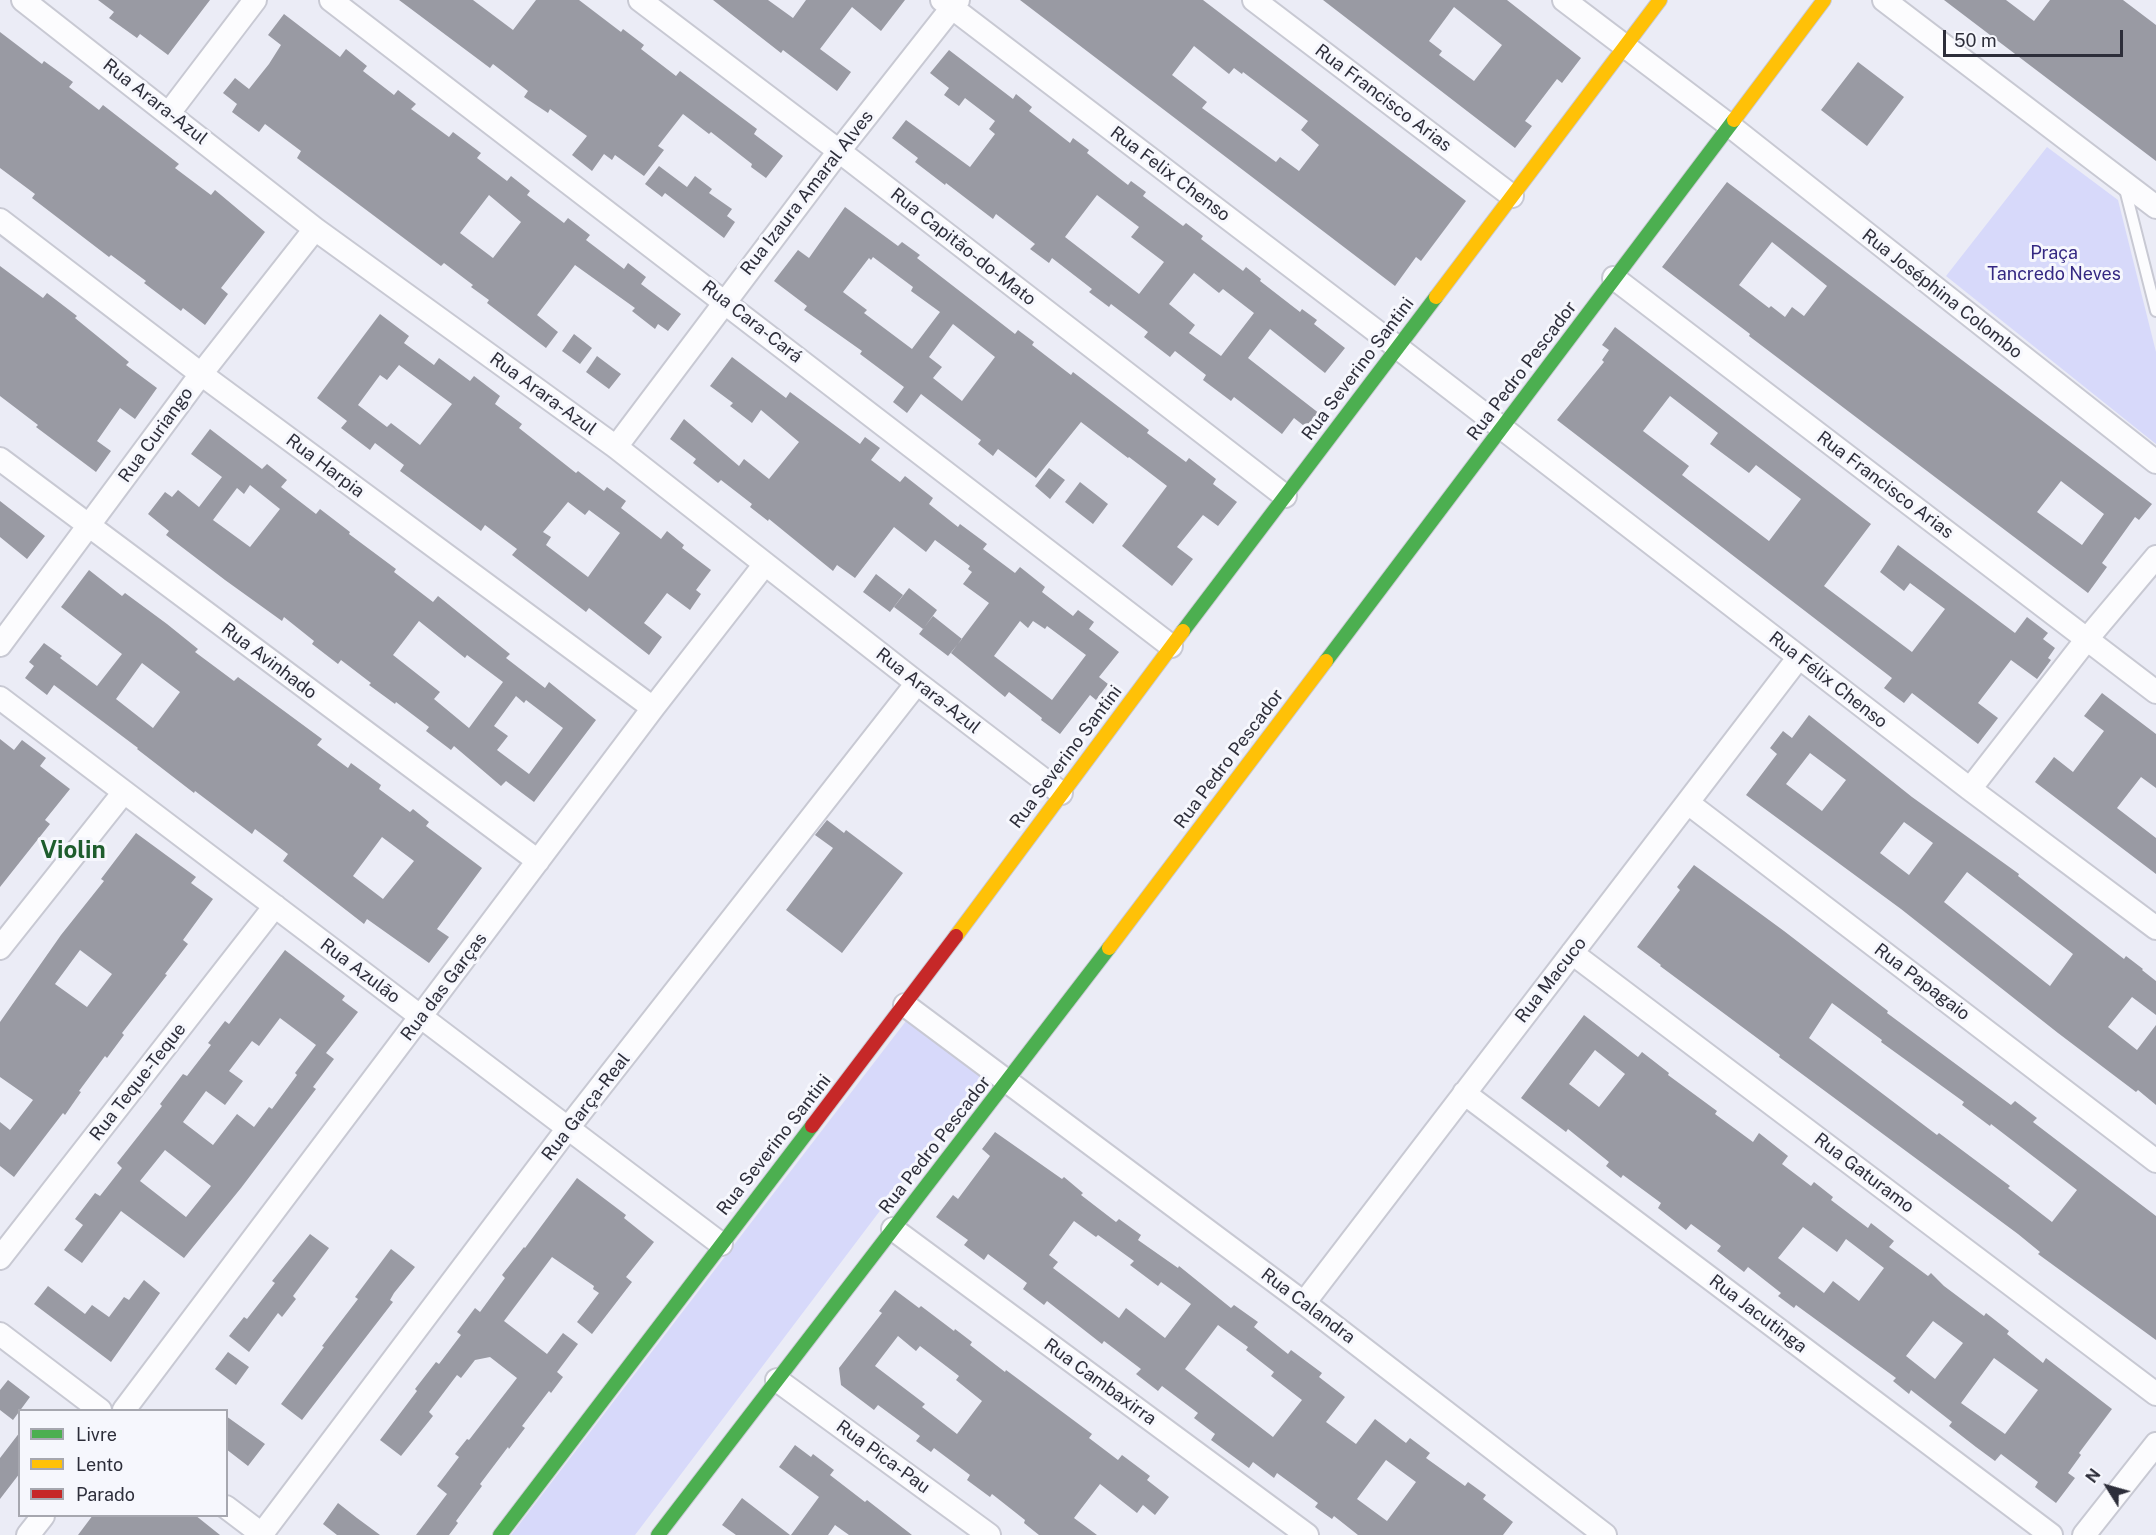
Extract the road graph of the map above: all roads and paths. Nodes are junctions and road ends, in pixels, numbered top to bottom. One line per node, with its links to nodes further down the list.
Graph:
1 (23, 0): 12 (street, Rua Arara-Azul)
2 (255, 0): 12 (street)
3 (331, 0): 21 (street, Rua Cara-Cará)
4 (640, 0): 14 (street, Rua Capitão-do-Mato)
5 (1254, 0): 16 (street, Rua Francisco Arias)
6 (1564, 0): 11 (street)
7 (1660, 0): 11 (street, Rua Severino Santini)
8 (1824, 0): 13 (street, Rua Pedro Pescador)
9 (1884, 0): 15 (street)
10 (951, 3): 14 (street, Rua Izaura Amaral Alves); 23 (street, Rua Felix Chenso)
11 (1625, 46): 13 (street, Rua Joséphina Colombo); 16 (street, Rua Severino Santini)
12 (169, 113): 19 (street, Rua Arara-Azul)
13 (1729, 125): 20 (street, Rua Pedro Pescador); 28 (street, Rua Joséphina Colombo)
14 (838, 151): 21 (street, Rua Izaura Amaral Alves); 29 (street, Rua Capitão-do-Mato)
15 (2123, 182): 17 (street); 22 (lane)
16 (1512, 196): 23 (street, Rua Severino Santini)
17 (2156, 207)
18 (0, 220): 24 (street, Rua Harpia)
19 (315, 228): 24 (street, Rua Curiango); 26 (street, Rua Arara-Azul)
20 (1614, 278): 25 (street, Rua Pedro Pescador); 33 (street, Rua Francisco Arias)
21 (724, 301): 26 (street, Rua Izaura Amaral Alves); 35 (street, Rua Cara-Cará)
22 (2156, 311)
23 (1397, 347): 25 (street, Rua Felix Chenso); 29 (street, Rua Severino Santini)
24 (201, 374): 30 (street, Rua Curiango); 40 (street, Rua Harpia)
25 (1503, 428): 36 (street, Rua Félix Chenso); 52 (street, Rua Pedro Pescador)
26 (616, 447): 32 (street, Rua Arara-Azul)
27 (0, 459): 30 (street, Rua Avinhado)
28 (2156, 462)
29 (1285, 496): 35 (street, Rua Severino Santini)
30 (89, 526): 34 (street, Rua Curiango); 45 (street, Rua Avinhado)
31 (2156, 558): 33 (street)
32 (765, 564): 37 (street, Rua Arara-Azul); 40 (street, Rua das Garças)
33 (2087, 639): 38 (street, Rua Francisco Arias); 41 (street)
34 (0, 645)
35 (1171, 646): 43 (street, Rua Severino Santini)
36 (1799, 657): 41 (street, Rua Félix Chenso); 44 (street, Rua Macuco)
37 (917, 683): 43 (street, Rua Arara-Azul); 54 (street, Rua Garça-Real)
38 (2156, 692)
39 (0, 698): 42 (street, Rua Azulão)
40 (653, 708): 45 (street, Rua das Garças)
41 (1970, 789): 47 (street, Rua Félix Chenso)
42 (124, 792): 46 (street, Rua Azulão); 48 (street)
43 (1061, 793): 50 (street, Rua Severino Santini)
44 (1688, 803): 49 (street, Rua Macuco); 55 (street, Rua Papagaio)
45 (538, 861): 51 (street, Rua das Garças)
46 (275, 906): 51 (street, Rua Azulão); 58 (street, Rua Teque-Teque)
47 (2156, 928)
48 (0, 948)
49 (1572, 953): 53 (street, Rua Macuco); 62 (street, Rua Gaturamo)
50 (905, 1005): 52 (street, Rua Calandra); 57 (street, Rua Severino Santini)
51 (422, 1017): 54 (street, Rua Azulão); 64 (street, Rua das Garças)
52 (1007, 1082): 56 (street, Rua Pedro Pescador); 59 (street, Rua Calandra)
53 (1464, 1093): 59 (street, Rua Macuco); 75 (street, Rua Jacutinga)
54 (568, 1128): 57 (street, Rua Azulão); 70 (street, Rua Garça-Real)
55 (2156, 1161)
56 (893, 1229): 61 (street, Rua Pedro Pescador); 73 (street, Rua Cambaxirra)
57 (721, 1244): 71 (street, Rua Severino Santini)
58 (0, 1258)
59 (1304, 1303): 74 (street, Rua Calandra)
60 (0, 1334): 63 (street)
61 (777, 1380): 68 (street, Rua Pedro Pescador); 72 (street, Rua Pica-Pau)
62 (2156, 1394)
63 (99, 1409)
64 (125, 1409)
65 (2156, 1444): 76 (street)
66 (228, 1509): 70 (street)
67 (42, 1517): 69 (street)
68 (662, 1533)
69 (28, 1535)
70 (262, 1535)
71 (500, 1535)
72 (989, 1535)
73 (1307, 1535)
74 (1605, 1535)
75 (2051, 1535)
76 (2085, 1535)

